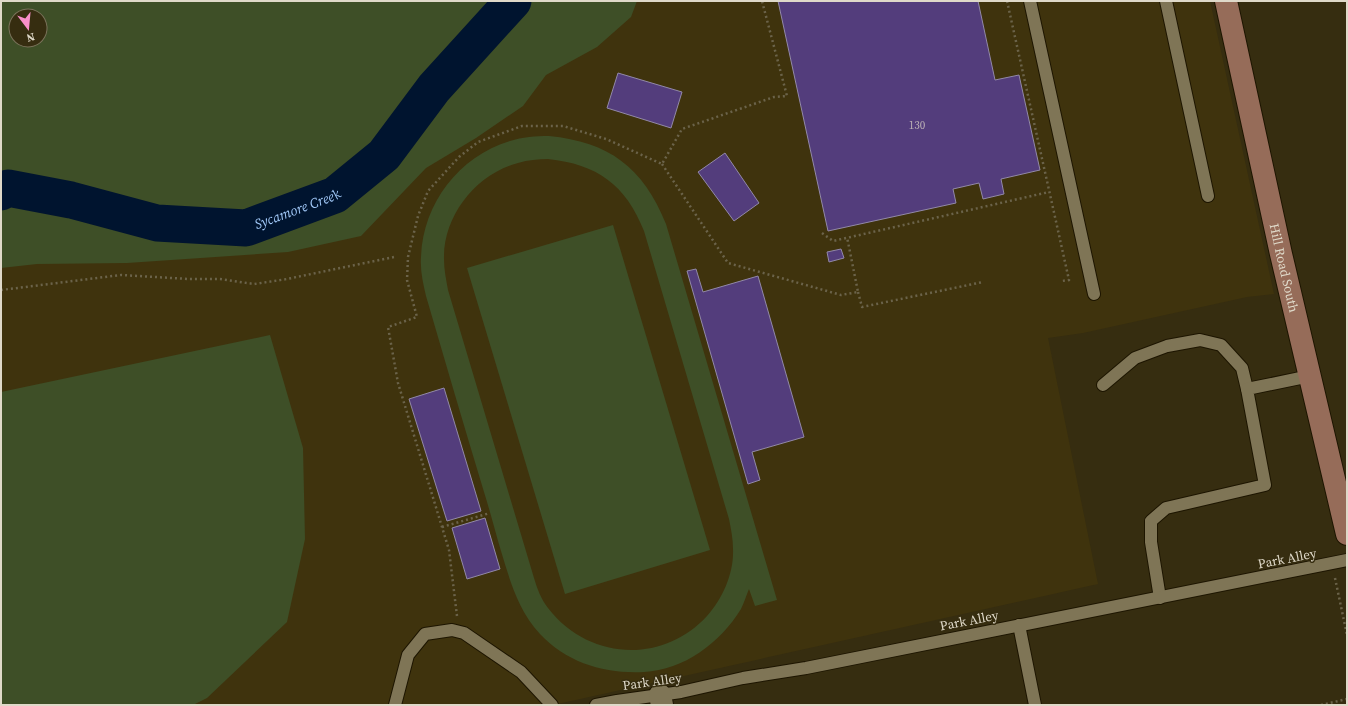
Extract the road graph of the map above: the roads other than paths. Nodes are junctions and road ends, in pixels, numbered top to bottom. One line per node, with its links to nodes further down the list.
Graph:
1 (1030, 1): 5 (lane)
2 (1166, 1): 4 (lane)
3 (1226, 1): 6 (main road, Hill Road South)
4 (1208, 196)
5 (1094, 294)
6 (1310, 376): 8 (lane); 9 (main road, Hill Road South)
7 (1103, 385): 8 (lane)
8 (1247, 389): 11 (lane)
9 (1346, 525)
10 (1347, 560): 11 (lane, Park Alley)
11 (1160, 598): 12 (lane, Park Alley)
12 (1019, 625): 13 (lane, Park Alley); 17 (lane)
13 (661, 700): 16 (lane, Park Alley)
14 (395, 705): 15 (lane)
15 (552, 705)
16 (596, 705)
17 (1035, 705)

